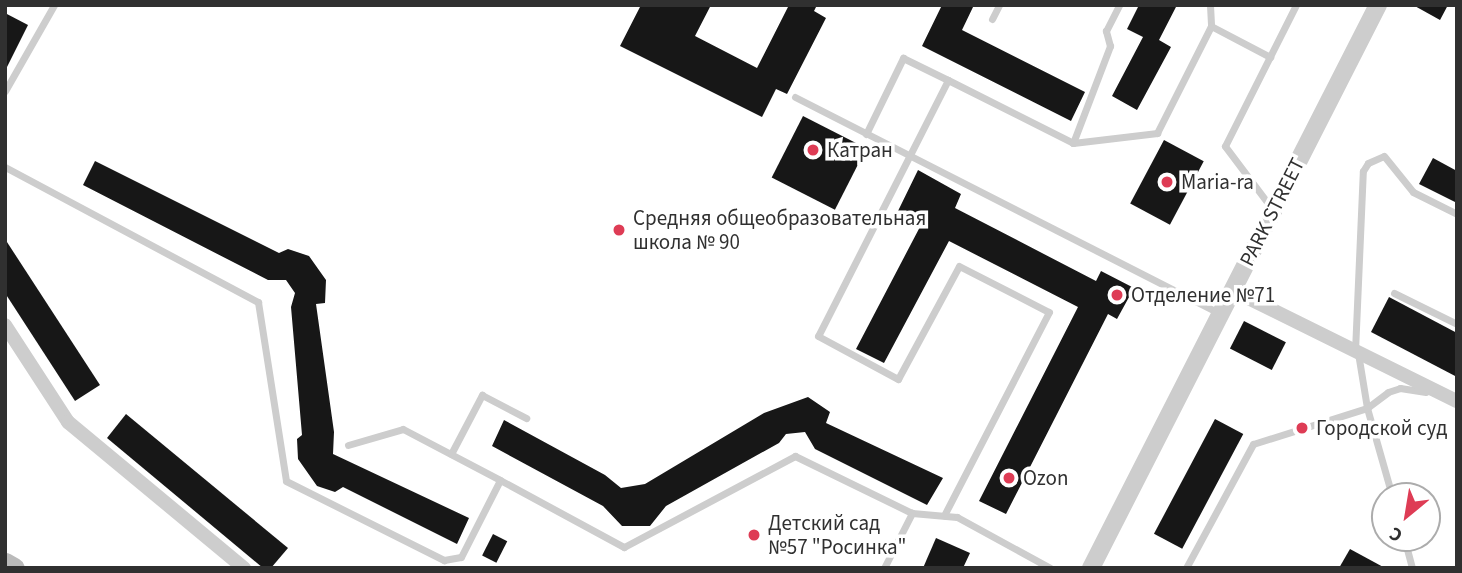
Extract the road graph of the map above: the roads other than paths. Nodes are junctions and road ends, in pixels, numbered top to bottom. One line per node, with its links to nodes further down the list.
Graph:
1 (54, 5): 11 (lane)
2 (999, 5): 7 (lane)
3 (1119, 5): 14 (lane)
4 (1210, 5): 8 (lane)
5 (1296, 5): 9 (lane)
6 (1378, 5): 17 (street, PARK STREET)
7 (992, 19)
8 (1211, 26): 9 (lane); 14 (lane)
9 (1270, 57): 17 (lane)
10 (947, 80): 13 (lane); 14 (lane); 15 (lane)
11 (5, 90)
12 (795, 97): 13 (lane)
13 (866, 134): 15 (lane)
14 (1073, 143)
15 (910, 155): 21 (lane); 33 (lane)
16 (5, 167): 30 (lane)
17 (1273, 211): 19 (street, PARK STREET)
18 (1457, 214): 24 (lane)
19 (1233, 290): 21 (street, PARK STREET); 24 (street)
20 (1394, 293): 22 (lane)
21 (1220, 314): 39 (street, PARK STREET)
22 (1457, 324)
23 (5, 325): 36 (street)
24 (1357, 352): 25 (street); 26 (lane)
25 (1457, 401): 26 (lane)
26 (1367, 408): 31 (lane); 40 (lane)
27 (526, 418): 29 (lane)
28 (348, 445): 29 (lane)
29 (451, 454): 30 (lane)
30 (500, 480): 32 (lane)
31 (1388, 482)
32 (912, 513): 33 (lane); 37 (lane)
33 (944, 515): 38 (lane)
34 (5, 563): 35 (main road)
35 (14, 568)
36 (244, 568)
37 (884, 568)
38 (1050, 568)
39 (1091, 568)
40 (1186, 568)

